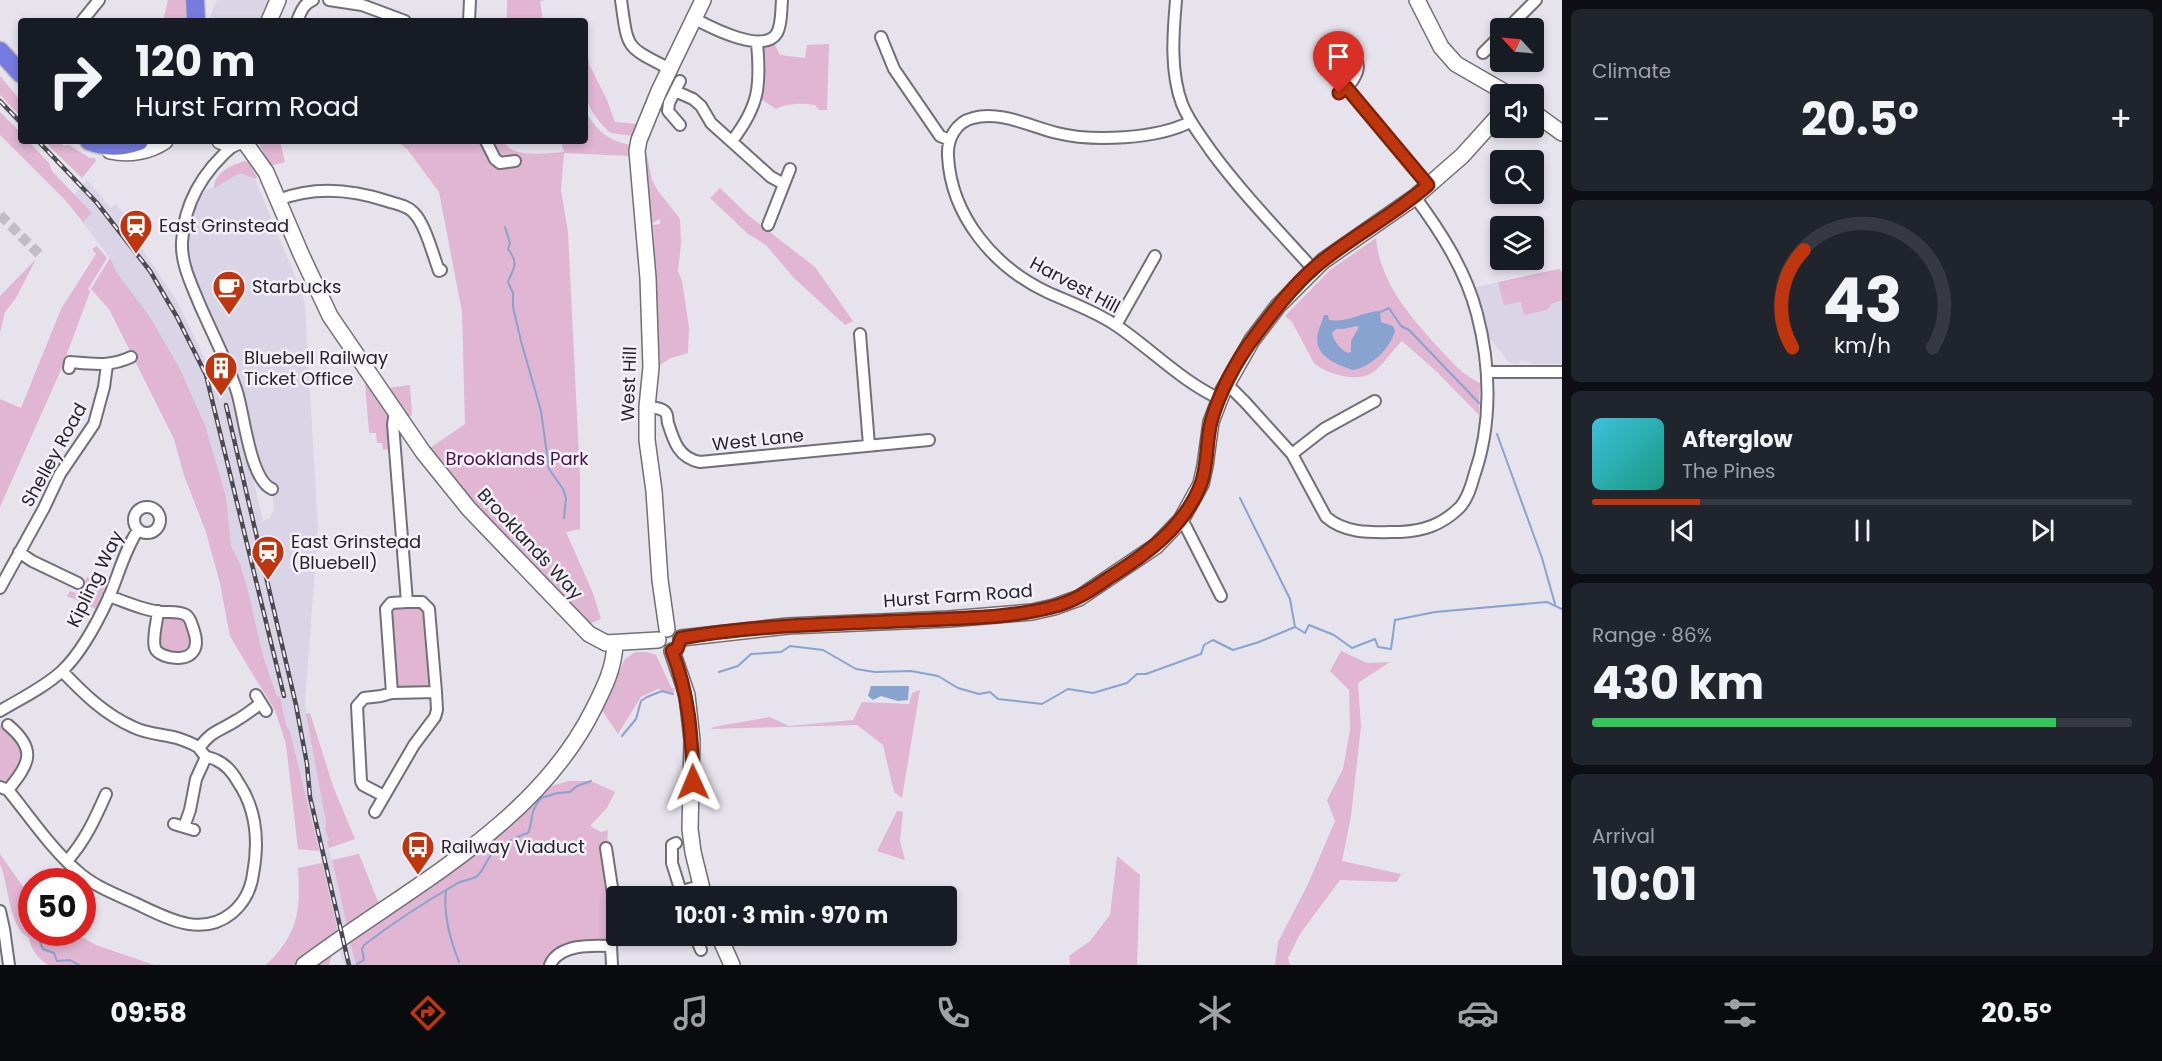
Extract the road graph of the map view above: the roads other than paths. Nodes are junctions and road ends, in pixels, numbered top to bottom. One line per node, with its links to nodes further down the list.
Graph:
1 (99, 0): 13 (street)
2 (195, 0): 14 (highway)
3 (278, 0): 15 (street)
4 (313, 0): 16 (street)
5 (329, 0): 17 (street)
6 (470, 0): 18 (street)
7 (621, 0): 27 (street)
8 (703, 0): 20 (street)
9 (1176, 0): 31 (street)
10 (1417, 0): 29 (street)
11 (1536, 0): 19 (street)
12 (779, 1): 22 (street)
13 (84, 18)
14 (196, 18)
15 (270, 18)
16 (298, 18)
17 (397, 18)
18 (469, 18)
19 (1518, 18)
20 (695, 19): 22 (street); 27 (street)
21 (881, 37): 35 (street)
22 (757, 43): 36 (street)
23 (1490, 49): 26 (street)
24 (1338, 50): 49 (street)
25 (0, 51): 28 (highway)
26 (1487, 53)
27 (670, 69): 65 (street, West Hill)
28 (18, 71)
29 (1491, 84)
30 (1544, 120): 34 (street)
31 (1190, 122): 35 (street); 54 (street)
32 (680, 125): 36 (street)
33 (1490, 125): 49 (street, Hurst Farm Road)
34 (1562, 134)
35 (950, 140): 56 (street, Harvest Hill)
36 (732, 141): 48 (street)
37 (95, 144): 40 (street)
38 (98, 144): 39 (highway)
39 (126, 144)
40 (159, 144)
41 (229, 144): 45 (street)
42 (229, 144): 45 (street)
43 (233, 144): 51 (street, Brooklands Way)
44 (488, 144): 46 (street)
45 (216, 160): 70 (street)
46 (515, 160)
47 (790, 169): 48 (street)
48 (784, 184): 52 (street)
49 (1428, 185): 50 (street, Hurst Farm Road)
50 (1415, 197): 54 (street, Hurst Farm Road); 61 (street, Harvest Hill)
51 (278, 200): 55 (street); 66 (street, Brooklands Way)
52 (768, 225)
53 (1155, 256): 56 (street)
54 (1313, 268): 63 (street, Hurst Farm Road)
55 (441, 270)
56 (1116, 325): 63 (street, Harvest Hill)
57 (860, 334): 68 (street)
58 (131, 357): 59 (street)
59 (106, 365): 60 (street); 73 (street, Shelley Road)
60 (69, 368)
61 (1487, 372): 62 (street); 69 (street, Harvest Hill)
62 (1562, 372)
63 (1223, 393): 69 (street, Harvest Hill); 71 (street, Hurst Farm Road)
64 (1375, 402): 69 (street)
65 (647, 407): 68 (street, West Lane); 80 (street, West Hill)
66 (398, 415): 78 (street); 82 (street, Brooklands Way)
67 (929, 440): 68 (street, West Lane)
68 (869, 445)
69 (1292, 454)
70 (272, 489)
71 (1181, 520): 77 (street); 81 (street, Hurst Farm Road)
72 (138, 530): 76 (street, Kipling Way)
73 (19, 552): 74 (street); 75 (street, Shelley Road)
74 (78, 584)
75 (0, 588)
76 (109, 596): 79 (street); 84 (street, Kipling Way)
77 (1221, 596)
78 (407, 602): 85 (street); 86 (street)
79 (158, 611): 79 (street)
80 (663, 634): 81 (street); 82 (street, Brooklands Way); 83 (street)
81 (681, 638): 83 (street)
82 (615, 644): 109 (street)
83 (672, 651): 101 (street)
84 (62, 671): 88 (street, Kipling Way); 90 (street)
85 (436, 692): 86 (street); 93 (street)
86 (392, 693): 93 (street)
87 (261, 703): 90 (street)
88 (0, 711)
89 (16, 728): 91 (street)
90 (202, 752): 95 (street); 98 (street)
91 (4, 789): 98 (street)
92 (106, 793): 98 (street)
93 (384, 796): 94 (street)
94 (375, 812)
95 (184, 827)
96 (676, 843): 100 (street)
97 (606, 848): 99 (street)
98 (67, 861)
99 (611, 886)
100 (677, 886)
101 (701, 886)
102 (0, 911): 108 (street)
103 (606, 946): 110 (street)
104 (611, 946): 111 (street)
105 (699, 946): 107 (street)
106 (723, 946): 112 (street)
107 (701, 950)
108 (9, 965)
109 (304, 965)
110 (550, 965)
111 (612, 965)
112 (732, 965)

